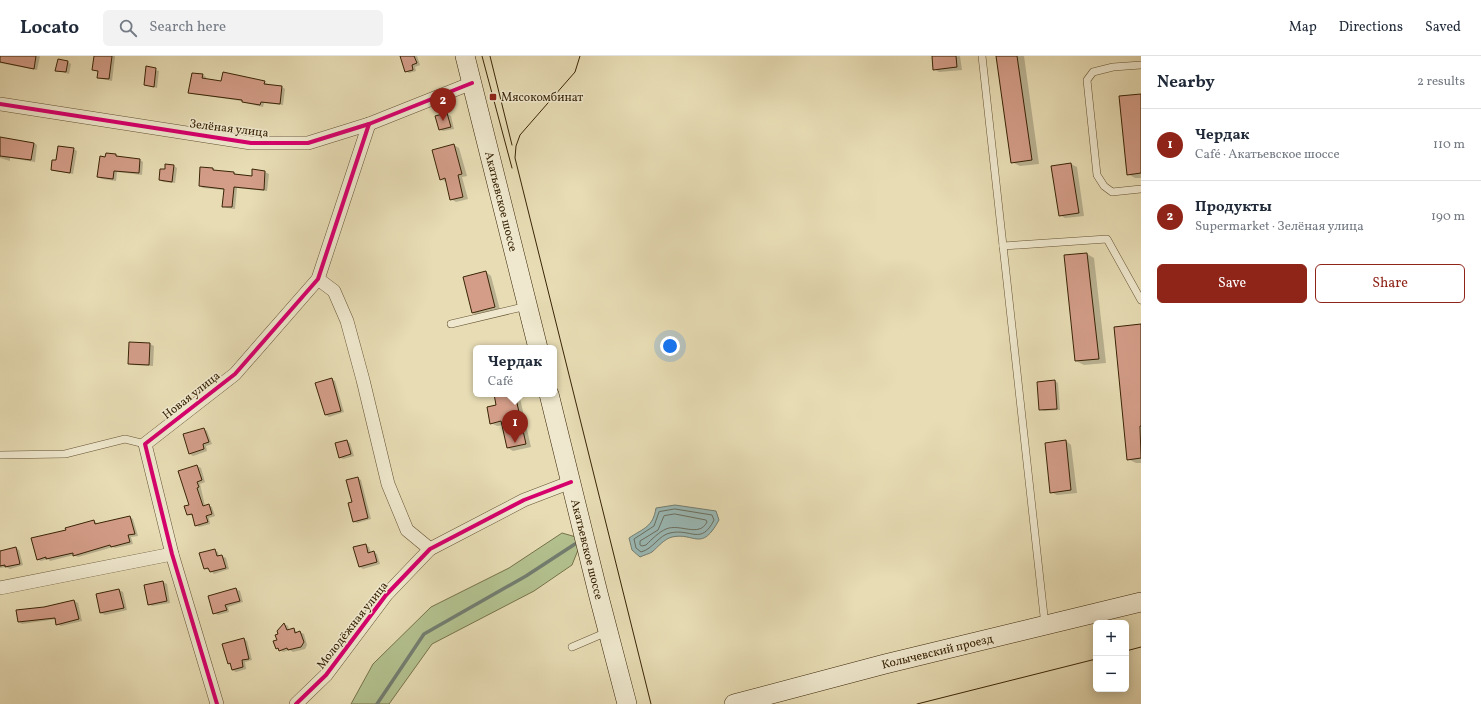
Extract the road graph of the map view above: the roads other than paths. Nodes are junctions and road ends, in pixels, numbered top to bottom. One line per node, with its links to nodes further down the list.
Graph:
1 (465, 56): 4 (main road, Акатьевское шоссе)
2 (982, 56): 8 (lane)
3 (1141, 65): 7 (lane)
4 (472, 83): 6 (street, Зелёная улица); 11 (main road, Акатьевское шоссе)
5 (0, 104): 6 (street, Зелёная улица)
6 (369, 124): 9 (street, Новая улица)
7 (1141, 189)
8 (1003, 246): 10 (lane); 22 (lane)
9 (318, 279): 15 (street, Новая улица); 18 (street)
10 (1141, 300)
11 (527, 306): 12 (lane); 13 (main road, Акатьевское шоссе)
12 (451, 324)
13 (537, 345)
14 (550, 397): 17 (main road, Акатьевское шоссе)
15 (145, 444): 16 (lane); 19 (street)
16 (0, 455)
17 (571, 482): 18 (street, Молодёжная улица); 23 (main road, Акатьевское шоссе)
18 (430, 549): 26 (street, Молодёжная улица)
19 (172, 554): 20 (street); 25 (street)
20 (0, 588)
21 (1141, 602): 22 (main road, Колычевский проезд)
22 (1045, 625): 28 (main road, Колычевский проезд)
23 (608, 632): 24 (lane); 27 (main road, Акатьевское шоссе)
24 (572, 647)
25 (217, 704)
26 (296, 704)
27 (627, 704)
28 (734, 704)

